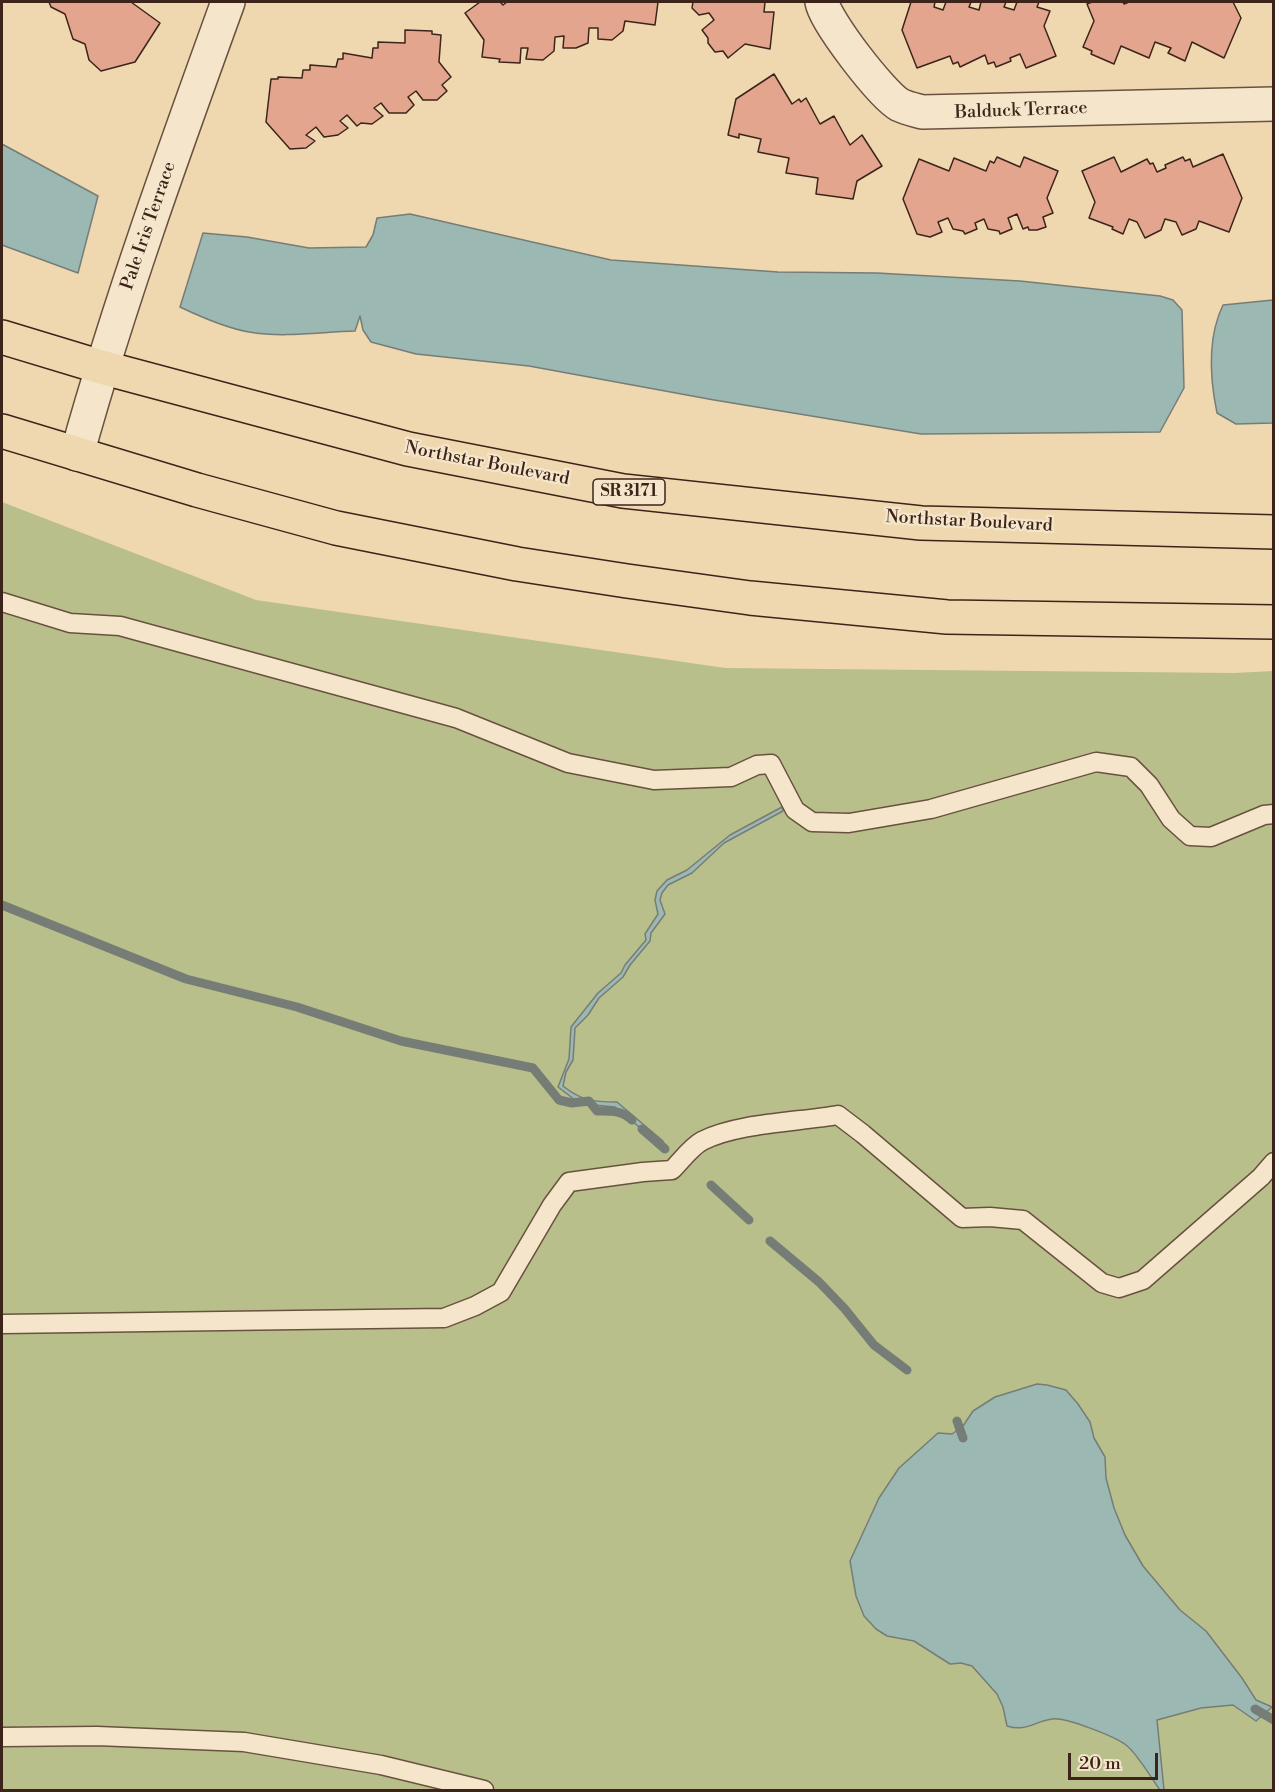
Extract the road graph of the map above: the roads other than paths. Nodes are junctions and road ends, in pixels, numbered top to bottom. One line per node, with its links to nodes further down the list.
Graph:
1 (228, 2): 5 (street, Pale Iris Terrace)
2 (822, 2): 3 (street, Balduck Terrace)
3 (1274, 104)
4 (2, 337): 5 (main road, Northstar Boulevard / SR 3171)
5 (101, 367): 7 (street, Pale Iris Terrace); 8 (main road, Northstar Boulevard / SR 3171)
6 (2, 431): 7 (main road)
7 (77, 454): 10 (main road)
8 (1274, 532)
9 (2, 602): 11 (lane)
10 (1274, 622)
11 (1274, 814)
12 (1274, 1162): 13 (lane)
13 (2, 1324)
14 (2, 1737): 15 (lane)
15 (484, 1791)

